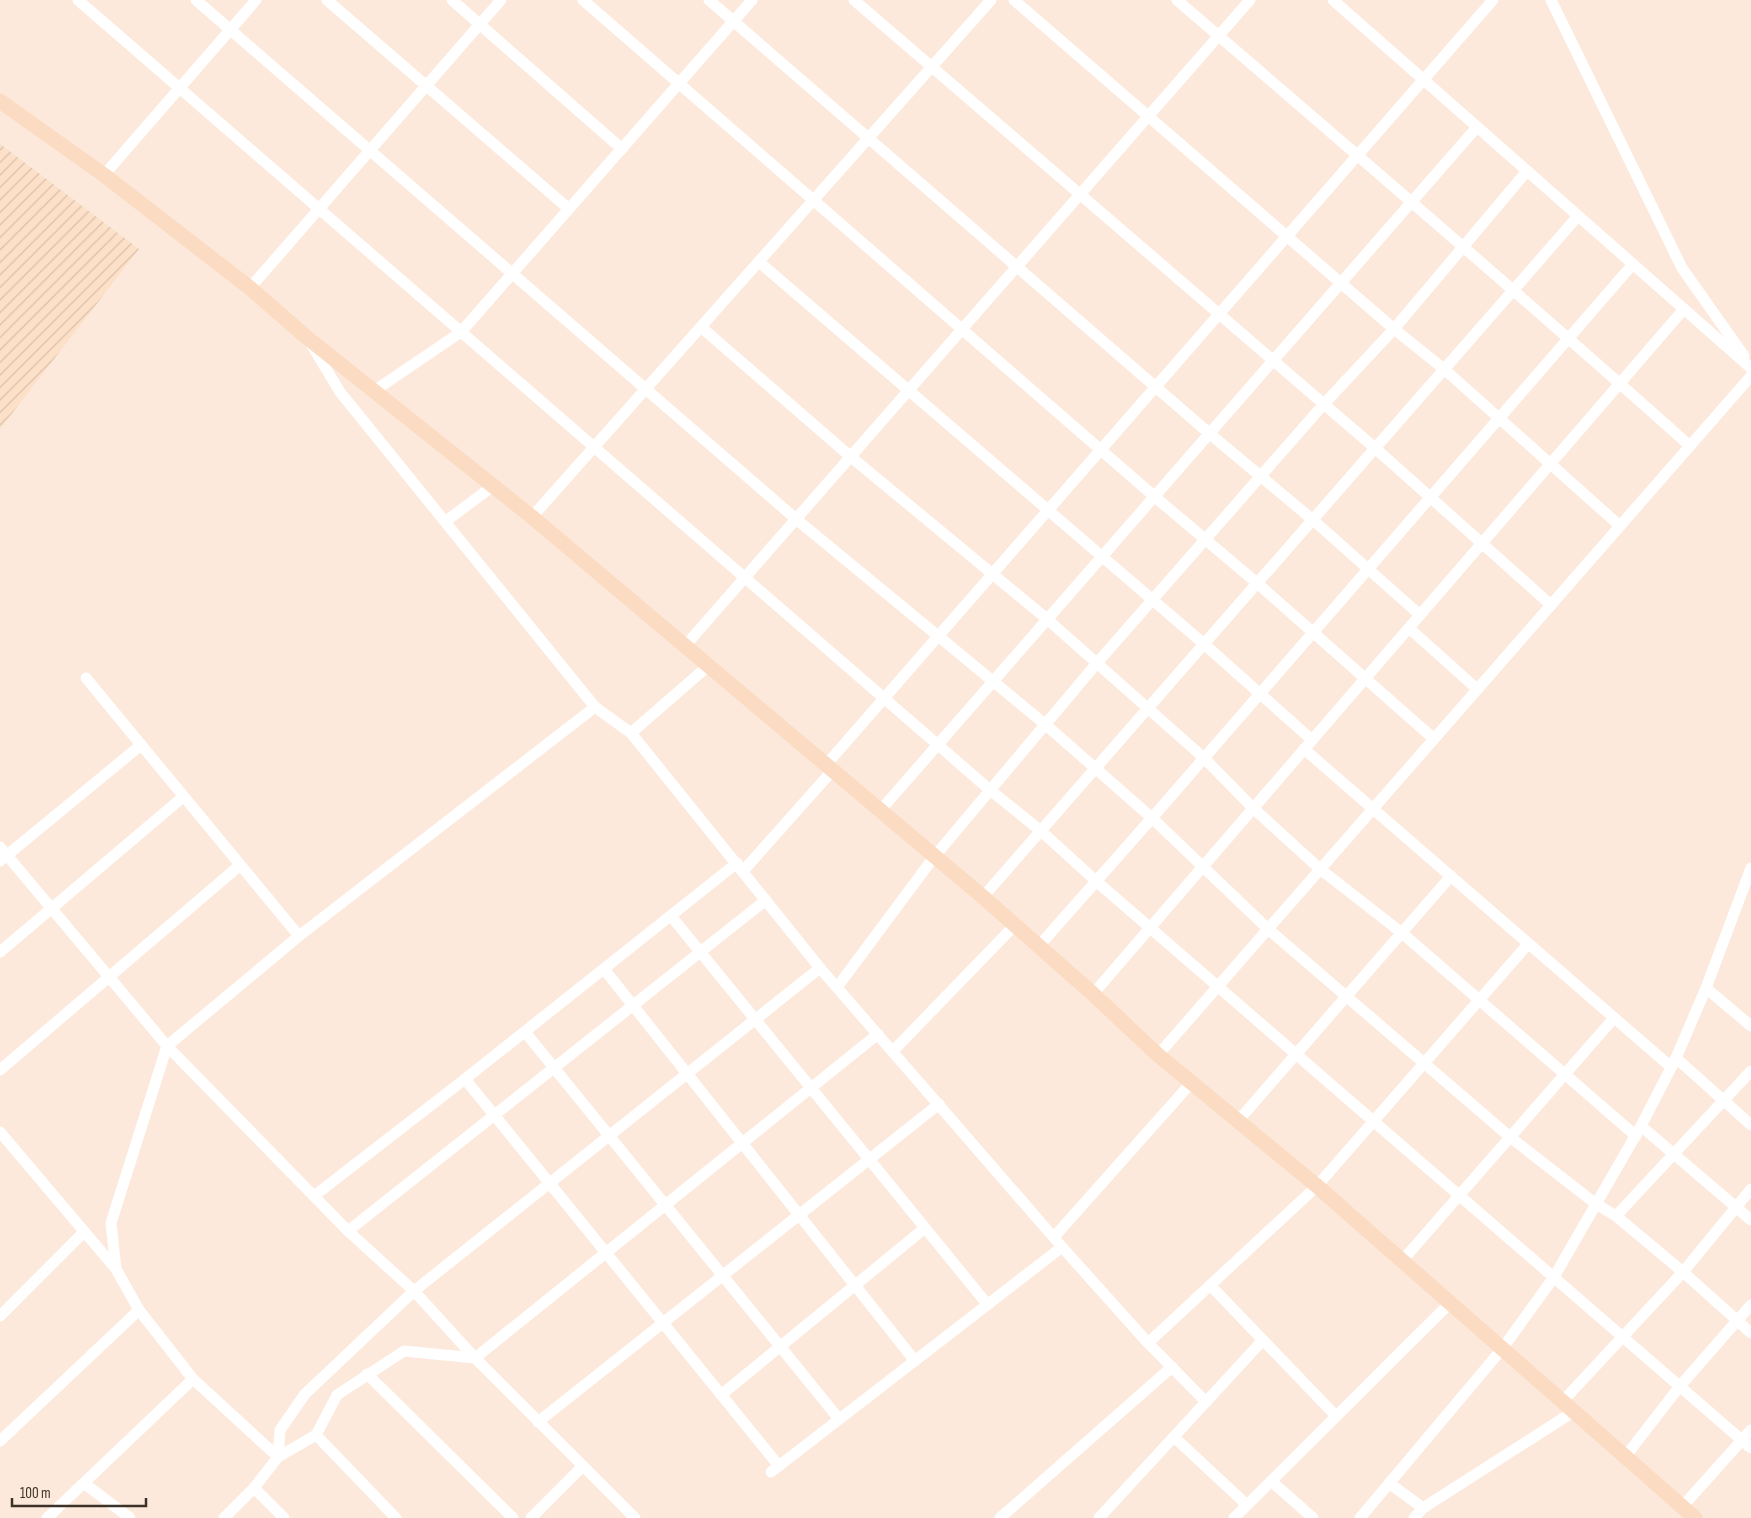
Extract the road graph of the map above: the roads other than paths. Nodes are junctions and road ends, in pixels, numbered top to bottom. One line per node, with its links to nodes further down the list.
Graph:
1 (78, 0): 26 (street)
2 (196, 0): 20 (street)
3 (256, 0): 20 (street)
4 (327, 0): 25 (street)
5 (452, 0): 19 (street)
6 (501, 0): 19 (street)
7 (583, 0): 24 (street)
8 (709, 0): 18 (street)
9 (752, 0): 18 (street)
10 (854, 0): 22 (street)
11 (991, 0): 22 (street)
12 (1014, 0): 28 (street)
13 (1177, 0): 21 (street)
14 (1250, 0): 21 (street)
15 (1333, 0): 23 (street)
16 (1493, 0): 23 (street)
17 (1551, 0): 60 (street)
18 (733, 21): 24 (street); 30 (street)
19 (480, 24): 25 (street); 31 (street)
20 (230, 30): 26 (street); 32 (street)
21 (1218, 36): 28 (street); 33 (street)
22 (932, 67): 30 (street); 36 (street)
23 (1424, 80): 29 (street); 33 (street)
24 (679, 83): 31 (street); 37 (street)
25 (426, 86): 32 (street); 40 (street)
26 (179, 88): 35 (street); 39 (street)
27 (0, 101): 35 (main road)
28 (1148, 116): 36 (street); 42 (street)
29 (1478, 127): 34 (street); 38 (street)
30 (868, 138): 37 (street); 46 (street)
31 (622, 149): 40 (street)
32 (370, 150): 39 (street); 47 (street)
33 (1358, 156): 38 (street); 42 (street)
34 (1527, 171): 41 (street); 43 (street)
35 (104, 175): 49 (main road)
36 (1080, 195): 46 (street); 52 (street)
37 (814, 200): 44 (street); 54 (street)
38 (1411, 203): 43 (street); 48 (street)
39 (318, 208): 49 (street); 56 (street)
40 (569, 209): 47 (street)
41 (1578, 216): 45 (street); 50 (street)
42 (1288, 237): 48 (street); 52 (street)
43 (1462, 248): 50 (street); 55 (street)
44 (759, 262): 53 (street); 67 (street)
45 (1633, 264): 51 (street); 58 (street)
46 (1017, 267): 54 (street); 64 (street)
47 (513, 274): 56 (street); 65 (street)
48 (1341, 283): 55 (street); 59 (street)
49 (250, 288): 57 (main road)
50 (1514, 289): 58 (street); 61 (street)
51 (1684, 309): 60 (street); 63 (street)
52 (1219, 316): 59 (street); 64 (street)
53 (701, 327): 65 (street); 75 (street)
54 (962, 329): 67 (street); 74 (street)
55 (1394, 329): 61 (street); 68 (street)
56 (462, 332): 66 (street); 72 (street)
57 (306, 336): 66 (main road); 85 (street)
58 (1569, 338): 63 (street); 69 (street)
59 (1272, 362): 68 (street); 70 (street)
60 (1751, 366)
61 (1444, 369): 69 (street); 73 (street)
62 (1751, 376): 71 (street)
63 (1620, 383): 71 (street); 76 (street)
64 (1156, 387): 70 (street); 74 (street)
65 (646, 389): 72 (street); 83 (street)
66 (374, 391): 78 (main road)
67 (908, 391): 75 (street); 81 (street)
68 (1323, 405): 73 (street); 77 (street)
69 (1498, 419): 76 (street); 80 (street)
70 (1210, 434): 77 (street); 79 (street)
71 (1690, 446): 86 (street)
72 (594, 447): 82 (street); 92 (street)
73 (1375, 448): 80 (street); 84 (street)
74 (1101, 450): 79 (street); 81 (street)
75 (851, 457): 83 (street); 91 (street)
76 (1550, 464): 86 (street); 88 (street)
77 (1261, 475): 84 (street); 87 (street)
78 (493, 486): 82 (main road); 85 (street)
79 (1155, 497): 87 (street); 89 (street)
80 (1429, 498): 88 (street); 90 (street)
81 (1048, 512): 89 (street); 91 (street)
82 (532, 517): 102 (main road)
83 (796, 519): 92 (street); 100 (street)
84 (1313, 520): 90 (street); 93 (street)
85 (446, 521): 111 (street)
86 (1620, 526): 95 (street)
87 (1206, 540): 93 (street); 94 (street)
88 (1482, 543): 95 (street); 96 (street)
89 (1101, 558): 94 (street); 97 (street)
90 (1367, 570): 96 (street); 99 (street)
91 (991, 574): 97 (street); 100 (street)
92 (745, 578): 102 (street); 110 (street)
93 (1258, 583): 99 (street); 101 (street)
94 (1152, 601): 101 (street); 103 (street)
95 (1551, 605): 108 (street)
96 (1420, 615): 98 (street)
97 (1047, 619): 103 (street); 107 (street)
98 (1409, 628): 106 (street); 108 (street)
99 (1312, 633): 106 (street); 109 (street)
100 (938, 635): 107 (street); 110 (street)
101 (1204, 644): 109 (street); 112 (street)
102 (685, 646): 104 (main road)
103 (1097, 663): 112 (street); 113 (street)
104 (708, 666): 114 (street); 121 (main road)
105 (86, 678): 117 (street)
106 (1365, 679): 115 (street); 116 (street)
107 (993, 682): 113 (street); 118 (street)
108 (1478, 689): 115 (street)
109 (1258, 694): 116 (street); 120 (street)
110 (884, 698): 118 (street); 121 (street)
111 (595, 707): 114 (street); 147 (street)
112 (1149, 709): 120 (street); 122 (street)
113 (1046, 725): 122 (street); 123 (street)
114 (631, 733): 134 (street)
115 (1434, 739): 126 (street)
116 (1312, 740): 119 (street)
117 (141, 745): 124 (street); 130 (street)
118 (938, 745): 123 (street); 127 (street)
119 (1304, 750): 125 (street); 126 (street)
120 (1204, 758): 125 (street); 128 (street)
121 (829, 769): 127 (main road); 134 (street)
122 (1096, 769): 128 (street); 129 (street)
123 (990, 790): 129 (street); 131 (street)
124 (183, 797): 132 (street); 141 (street)
125 (1253, 808): 133 (street); 136 (street)
126 (1372, 810): 136 (street); 137 (street)
127 (879, 812): 131 (main road)
128 (1152, 818): 133 (street); 138 (street)
129 (1041, 831): 138 (street); 139 (street)
130 (2, 854): 141 (street)
131 (934, 857): 139 (main road); 155 (street)
132 (239, 866): 147 (street); 154 (street)
133 (1203, 866): 144 (street); 145 (street)
134 (740, 867): 140 (street); 142 (street)
135 (1751, 868): 157 (street)
136 (1320, 869): 145 (street); 146 (street)
137 (1451, 876): 146 (street); 148 (street)
138 (1096, 881): 144 (street); 149 (street)
139 (983, 897): 143 (main road)
140 (766, 900): 151 (street); 152 (street)
141 (52, 908): 150 (street); 154 (street)
142 (671, 916): 151 (street); 153 (street)
143 (1014, 926): 149 (main road); 168 (street)
144 (1150, 928): 156 (street); 158 (street)
145 (1268, 929): 156 (street); 159 (street)
146 (1402, 933): 159 (street); 160 (street)
147 (299, 936): 167 (street)
148 (1528, 944): 160 (street); 162 (street)
149 (1038, 947): 158 (main road)
150 (0, 952)
151 (699, 953): 161 (street); 163 (street)
152 (820, 968): 155 (street); 163 (street)
153 (604, 969): 161 (street); 165 (street)
154 (108, 977): 167 (street); 174 (street)
155 (838, 986): 166 (street)
156 (1218, 987): 169 (street); 170 (street)
157 (1706, 988): 164 (street); 172 (street)
158 (1093, 994): 170 (main road)
159 (1347, 995): 169 (street); 171 (street)
160 (1479, 1001): 171 (street); 177 (street)
161 (632, 1006): 173 (street); 176 (street)
162 (1614, 1018): 172 (street); 177 (street)
163 (754, 1020): 176 (street); 180 (street)
164 (1751, 1026)
165 (525, 1032): 173 (street); 178 (street)
166 (878, 1034): 168 (street); 180 (street)
167 (167, 1046): 198 (street); 212 (street)
168 (893, 1051): 182 (street)
169 (1296, 1053): 184 (street); 185 (street)
170 (1158, 1055): 179 (main road)
171 (1425, 1063): 185 (street); 190 (street)
172 (1673, 1063): 181 (street); 187 (street)
173 (553, 1069): 183 (street); 189 (street)
174 (0, 1070)
175 (1751, 1071): 181 (street)
176 (686, 1074): 189 (street); 191 (street)
177 (1565, 1075): 187 (street); 190 (street)
178 (465, 1079): 183 (street); 198 (street)
179 (1192, 1082): 184 (main road); 208 (street)
180 (810, 1088): 191 (street); 193 (street)
181 (1723, 1100): 186 (street); 192 (street)
182 (938, 1104): 193 (street); 208 (street)
183 (494, 1115): 194 (street); 206 (street)
184 (1238, 1121): 195 (main road)
185 (1374, 1122): 195 (street); 197 (street)
186 (1751, 1125)
187 (1639, 1131): 192 (street); 199 (street)
188 (0, 1132): 207 (street)
189 (608, 1136): 194 (street); 200 (street)
190 (1510, 1137): 197 (street); 199 (street)
191 (742, 1144): 200 (street); 202 (street)
192 (1674, 1153): 201 (street); 203 (street)
193 (869, 1160): 202 (street); 205 (street)
194 (548, 1183): 210 (street); 218 (street)
195 (1317, 1186): 211 (main road); 217 (street)
196 (1751, 1189): 201 (street)
197 (1459, 1195): 211 (street); 215 (street)
198 (314, 1196): 206 (street)
199 (1596, 1204): 203 (street); 215 (street)
200 (665, 1206): 210 (street); 214 (street)
201 (1736, 1206): 204 (street); 213 (street)
202 (799, 1215): 214 (street); 216 (street)
203 (1616, 1216): 213 (street)
204 (1751, 1220)
205 (925, 1228): 216 (street); 219 (street)
206 (348, 1231): 218 (street)
207 (84, 1232): 212 (street); 223 (street)
208 (1054, 1237): 209 (street)
209 (1062, 1247): 219 (street); 229 (street)
210 (606, 1254): 225 (street); 232 (street)
211 (1402, 1261): 220 (main road)
212 (116, 1269): 222 (street)
213 (1683, 1272): 224 (street); 227 (street)
214 (723, 1276): 225 (street); 230 (street)
215 (1554, 1277): 227 (street); 231 (street)
216 (855, 1286): 230 (street); 233 (street)
217 (1210, 1286): 228 (street); 229 (street)
218 (414, 1291): 232 (street); 249 (street)
219 (987, 1304): 233 (street)
220 (1450, 1304): 231 (main road); 241 (street)
221 (1751, 1304): 224 (street)
222 (139, 1310): 236 (street); 247 (street)
223 (0, 1316)
224 (1737, 1320): 226 (street); 237 (street)
225 (663, 1324): 238 (street); 243 (street)
226 (1751, 1334)
227 (1621, 1337): 237 (street); 240 (street)
228 (1263, 1340): 239 (street); 241 (street)
229 (1148, 1344): 234 (street)
230 (780, 1347): 238 (street); 242 (street)
231 (1502, 1349): 240 (main road); 253 (street)
232 (475, 1358): 235 (street); 243 (street)
233 (915, 1361): 242 (street)
234 (1172, 1367): 239 (street); 267 (street)
235 (367, 1374): 245 (street); 264 (street)
236 (193, 1379): 249 (street); 254 (street)
237 (1680, 1386): 248 (street); 250 (street)
238 (721, 1395): 242 (street)
239 (1206, 1402): 246 (street)
240 (1568, 1407): 250 (main road); 258 (street)
241 (1336, 1416): 252 (street)
242 (839, 1419)
243 (538, 1422): 251 (street)
244 (1751, 1430): 248 (street)
245 (316, 1435): 249 (street); 263 (street)
246 (1174, 1437): 256 (street); 268 (street)
247 (0, 1441)
248 (1747, 1444): 257 (street)
249 (278, 1457): 255 (street)
250 (1624, 1458): 257 (main road)
251 (583, 1466): 265 (street); 266 (street)
252 (1271, 1481): 256 (street); 270 (street)
253 (1389, 1483): 258 (street); 271 (street)
254 (85, 1484): 259 (street); 260 (street)
255 (254, 1488): 261 (street); 262 (street)
256 (1247, 1505): 269 (street)
257 (1682, 1507): 273 (main road)
258 (1423, 1508): 272 (street)
259 (47, 1518)
260 (130, 1518)
261 (224, 1518)
262 (284, 1518)
263 (396, 1518)
264 (513, 1518)
265 (531, 1518)
266 (634, 1518)
267 (1000, 1518)
268 (1098, 1518)
269 (1234, 1518)
270 (1313, 1518)
271 (1360, 1518)
272 (1414, 1518)
273 (1695, 1518)

